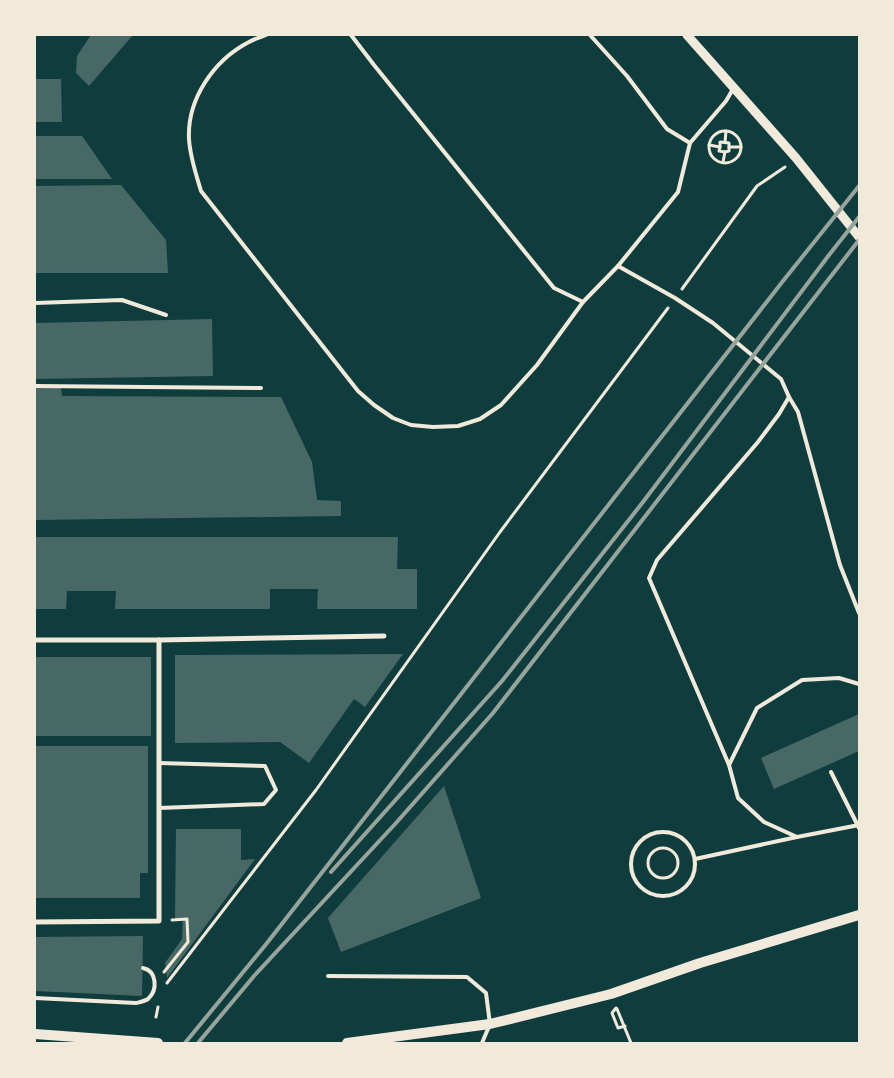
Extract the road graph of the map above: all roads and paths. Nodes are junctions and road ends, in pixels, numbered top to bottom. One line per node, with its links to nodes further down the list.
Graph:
1 (266, 35): 19 (lane)
2 (351, 35): 19 (lane)
3 (590, 35): 8 (lane)
4 (687, 35): 5 (street)
5 (734, 88): 8 (lane); 14 (street)
6 (726, 131): 7 (path); 9 (path); 12 (path)
7 (724, 142): 10 (path); 11 (path)
8 (690, 143): 17 (lane)
9 (709, 145): 10 (path); 15 (path)
10 (720, 147): 13 (path)
11 (729, 147): 12 (path); 13 (path)
12 (741, 147): 15 (path)
13 (725, 152): 15 (path)
14 (796, 158): 16 (street); 18 (path)
15 (723, 162)
16 (859, 237)
17 (618, 266): 18 (lane); 19 (lane)
18 (675, 298): 24 (lane); 44 (path)
19 (584, 302)
20 (35, 303): 21 (lane)
21 (166, 315)
22 (35, 386): 23 (lane)
23 (262, 388)
24 (789, 396): 25 (lane); 31 (lane)
25 (859, 613)
26 (384, 636): 28 (street)
27 (35, 640): 28 (street)
28 (159, 640): 30 (street)
29 (859, 684): 31 (lane)
30 (159, 763): 33 (street); 33 (lane)
31 (729, 765): 35 (lane)
32 (831, 772): 34 (lane)
33 (159, 808): 40 (street)
34 (858, 826): 35 (lane)
35 (797, 837): 37 (lane)
36 (665, 849): 36 (path)
37 (695, 859): 37 (lane)
38 (859, 915): 45 (main road)
39 (187, 919): 43 (path)
40 (35, 922)
41 (143, 968): 46 (lane)
42 (328, 976): 48 (lane)
43 (159, 978)
44 (165, 986)
45 (611, 994): 48 (main road); 49 (path)
46 (35, 998)
47 (612, 1013): 49 (path)
48 (490, 1024): 52 (main road); 53 (lane)
49 (625, 1026): 54 (path)
50 (35, 1034): 51 (main road)
51 (158, 1043)
52 (347, 1043)
53 (482, 1043)
54 (631, 1043)

